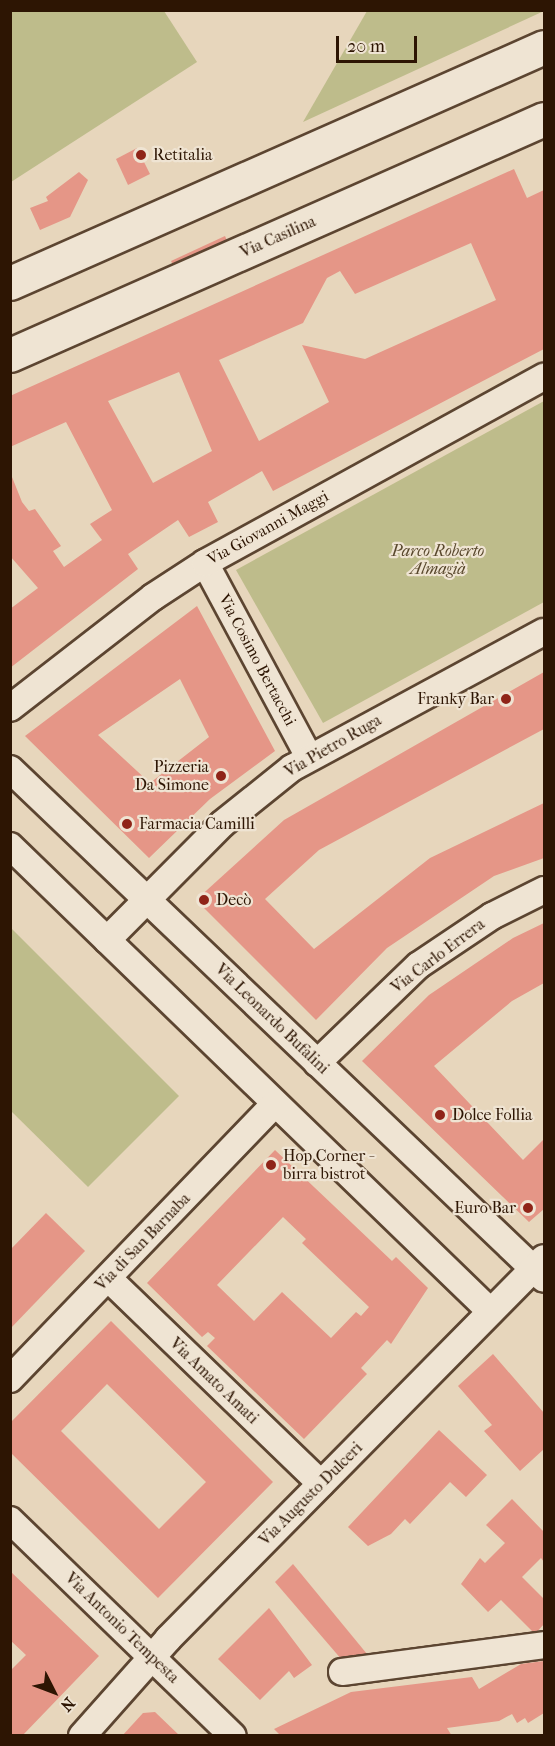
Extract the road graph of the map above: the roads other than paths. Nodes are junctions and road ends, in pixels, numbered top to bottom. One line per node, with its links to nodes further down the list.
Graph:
1 (544, 47): 3 (main road)
2 (544, 119): 4 (main road, Via Casilina)
3 (10, 283)
4 (10, 355)
5 (544, 377): 6 (street, Via Giovanni Maggi)
6 (205, 563): 8 (street, Via Giovanni Maggi); 9 (street, Via Cosimo Bertacchi)
7 (544, 632): 9 (street, Via Pietro Ruga)
8 (10, 708)
9 (309, 757): 13 (street, Via Pietro Ruga)
10 (10, 769): 13 (street, Via Leonardo Bufalini)
11 (10, 846): 14 (street)
12 (544, 890): 15 (street, Via Carlo Errera)
13 (148, 898): 14 (street, Via Pietro Ruga); 15 (street, Via Leonardo Bufalini)
14 (107, 940): 16 (street)
15 (317, 1063): 17 (street, Via Leonardo Bufalini)
16 (275, 1104): 18 (street, Via di San Barnaba); 19 (street)
17 (541, 1268): 19 (street, Via Augusto Dulceri)
18 (108, 1278): 20 (street, Via di San Barnaba); 21 (street, Via Amato Amati)
19 (490, 1311): 21 (street, Via Augusto Dulceri)
20 (10, 1379)
21 (321, 1484): 24 (street, Via Augusto Dulceri)
22 (10, 1520): 24 (street, Via Antonio Tempesta)
23 (544, 1645): 25 (street)
24 (151, 1657): 26 (street, Via Augusto Dulceri); 27 (street, Via Antonio Tempesta)
25 (342, 1672)
26 (82, 1736)
27 (233, 1736)

